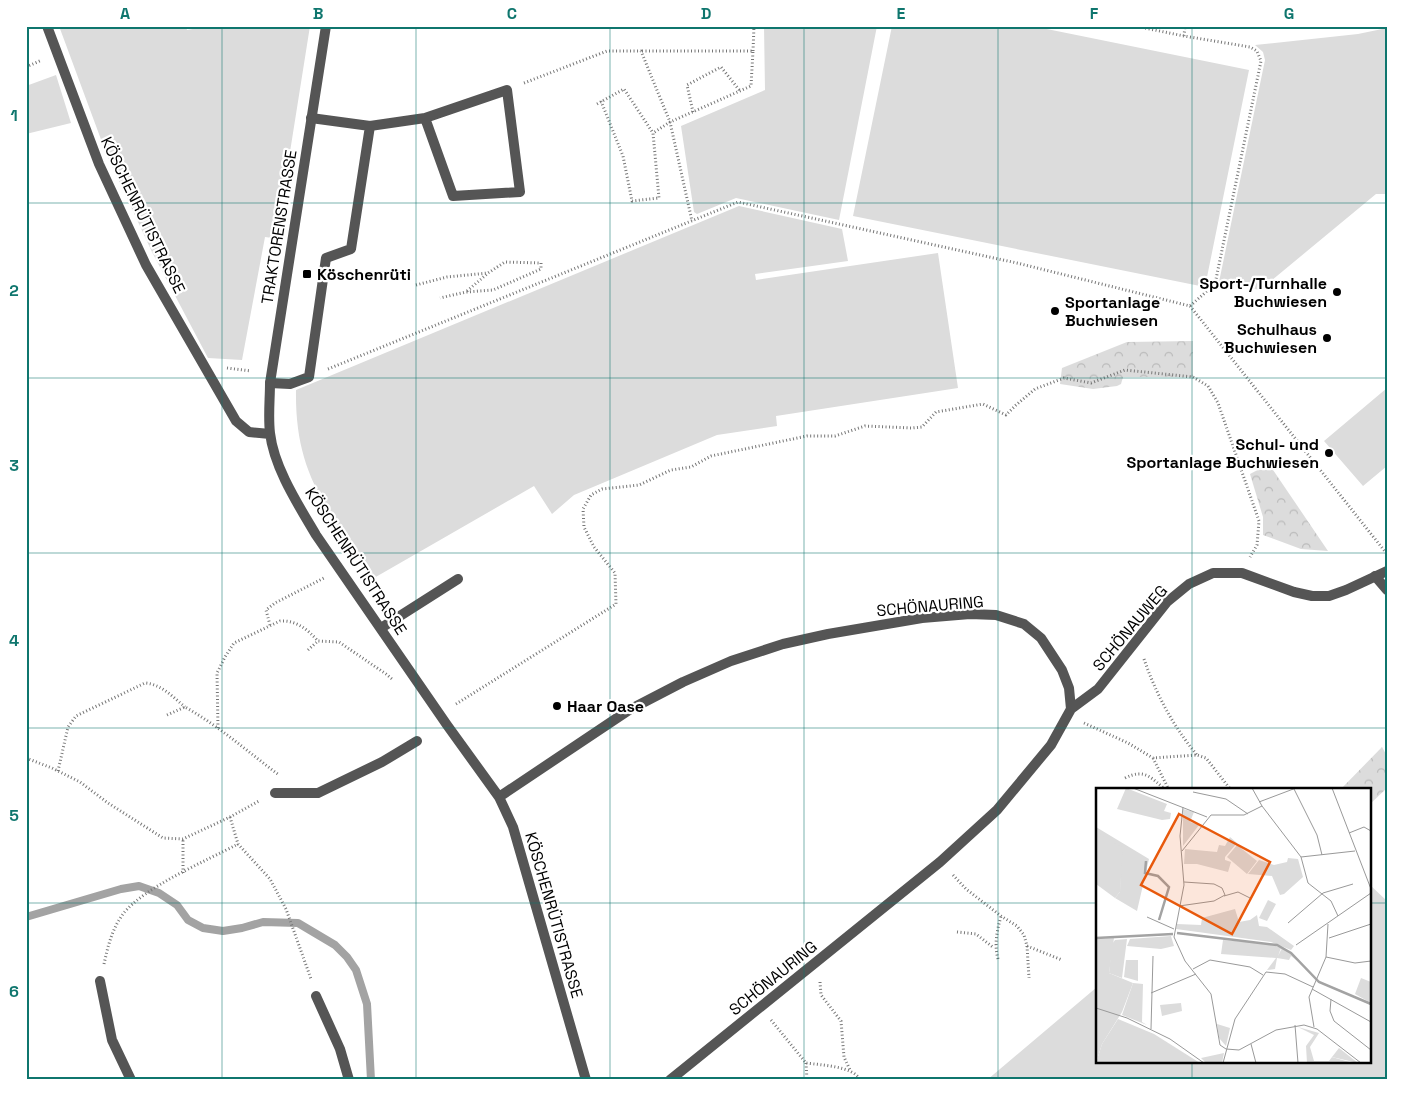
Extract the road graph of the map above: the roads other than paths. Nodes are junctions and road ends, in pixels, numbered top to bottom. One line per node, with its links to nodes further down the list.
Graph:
1 (47, 26): 7 (street, KÖSCHENRÜTISTRASSE)
2 (326, 26): 3 (street, TRAKTORENSTRASSE)
3 (311, 118): 5 (street); 6 (street, TRAKTORENSTRASSE)
4 (425, 118): 4 (street); 5 (street)
5 (370, 126): 6 (street)
6 (270, 383): 7 (street, TRAKTORENSTRASSE)
7 (270, 434): 12 (street, KÖSCHENRÜTISTRASSE)
8 (1387, 571): 9 (street, SCHÖNAUWEG)
9 (1375, 576): 11 (street); 13 (street, SCHÖNAUWEG)
10 (458, 578): 12 (street)
11 (1387, 590)
12 (381, 628): 16 (street, KÖSCHENRÜTISTRASSE)
13 (1071, 710): 16 (street, SCHÖNAURING); 22 (street, SCHÖNAURING)
14 (417, 741): 15 (street)
15 (274, 792)
16 (499, 797): 21 (street, KÖSCHENRÜTISTRASSE)
17 (100, 981): 19 (street)
18 (316, 996): 20 (street)
19 (131, 1080)
20 (349, 1080)
21 (586, 1080)
22 (670, 1080)

